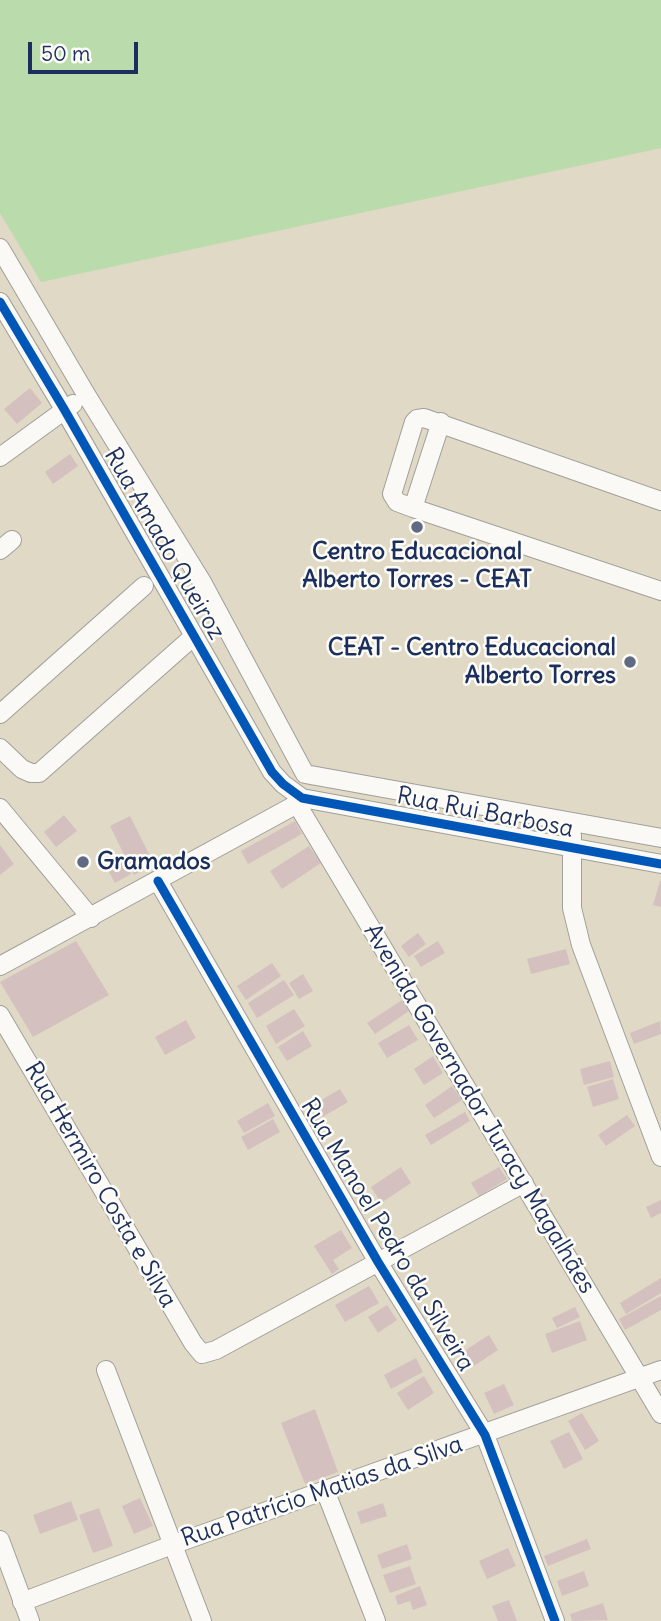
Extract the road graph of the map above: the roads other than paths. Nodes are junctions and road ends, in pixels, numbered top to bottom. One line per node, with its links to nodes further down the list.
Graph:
1 (0, 248): 3 (street, Rua Amado Queiroz)
2 (0, 302): 4 (street, Rua Amado Queiroz)
3 (87, 396): 4 (street); 14 (street, Rua Amado Queiroz)
4 (64, 409): 6 (street); 11 (street, Rua Amado Queiroz)
5 (441, 422): 7 (street); 8 (street); 8 (street)
6 (0, 457)
7 (661, 500)
8 (413, 508): 10 (street)
9 (144, 586): 12 (street)
10 (661, 591)
11 (194, 636): 13 (street); 15 (street, Rua Amado Queiroz)
12 (0, 714)
13 (0, 748)
14 (305, 774): 15 (street); 17 (street, Rua Rui Barbosa)
15 (299, 801): 19 (street, Rua Rui Barbosa); 21 (street); 26 (street, Avenida Governador Juracy Magalhães)
16 (0, 808): 22 (street)
17 (573, 822): 18 (street, Rua Rui Barbosa); 19 (street)
18 (661, 838)
19 (571, 848): 20 (street, Rua Rui Barbosa); 25 (street)
20 (660, 858)
21 (158, 881): 22 (street); 27 (street, Rua Manoel Pedro da Silveira)
22 (91, 918): 23 (street)
23 (0, 966)
24 (0, 1015): 27 (street, Rua Hermiro Costa e Silva)
25 (661, 1157)
26 (524, 1183): 27 (street); 30 (street, Avenida Governador Juracy Magalhães)
27 (378, 1262): 32 (street, Rua Manoel Pedro da Silveira)
28 (106, 1370): 35 (street)
29 (661, 1370): 30 (street, Rua Patrício Matias da Silva)
30 (641, 1378): 31 (street, Avenida Governador Juracy Magalhães); 32 (street, Rua Patrício Matias da Silva)
31 (661, 1414)
32 (485, 1434): 33 (street, Rua Patrício Matias da Silva); 40 (street, Rua Manoel Pedro da Silveira)
33 (325, 1490): 35 (street, Rua Patrício Matias da Silva); 39 (street)
34 (0, 1540): 36 (street)
35 (172, 1545): 36 (street, Rua Patrício Matias da Silva); 38 (street)
36 (22, 1602): 37 (street)
37 (30, 1621)
38 (202, 1621)
39 (376, 1621)
40 (555, 1621)

